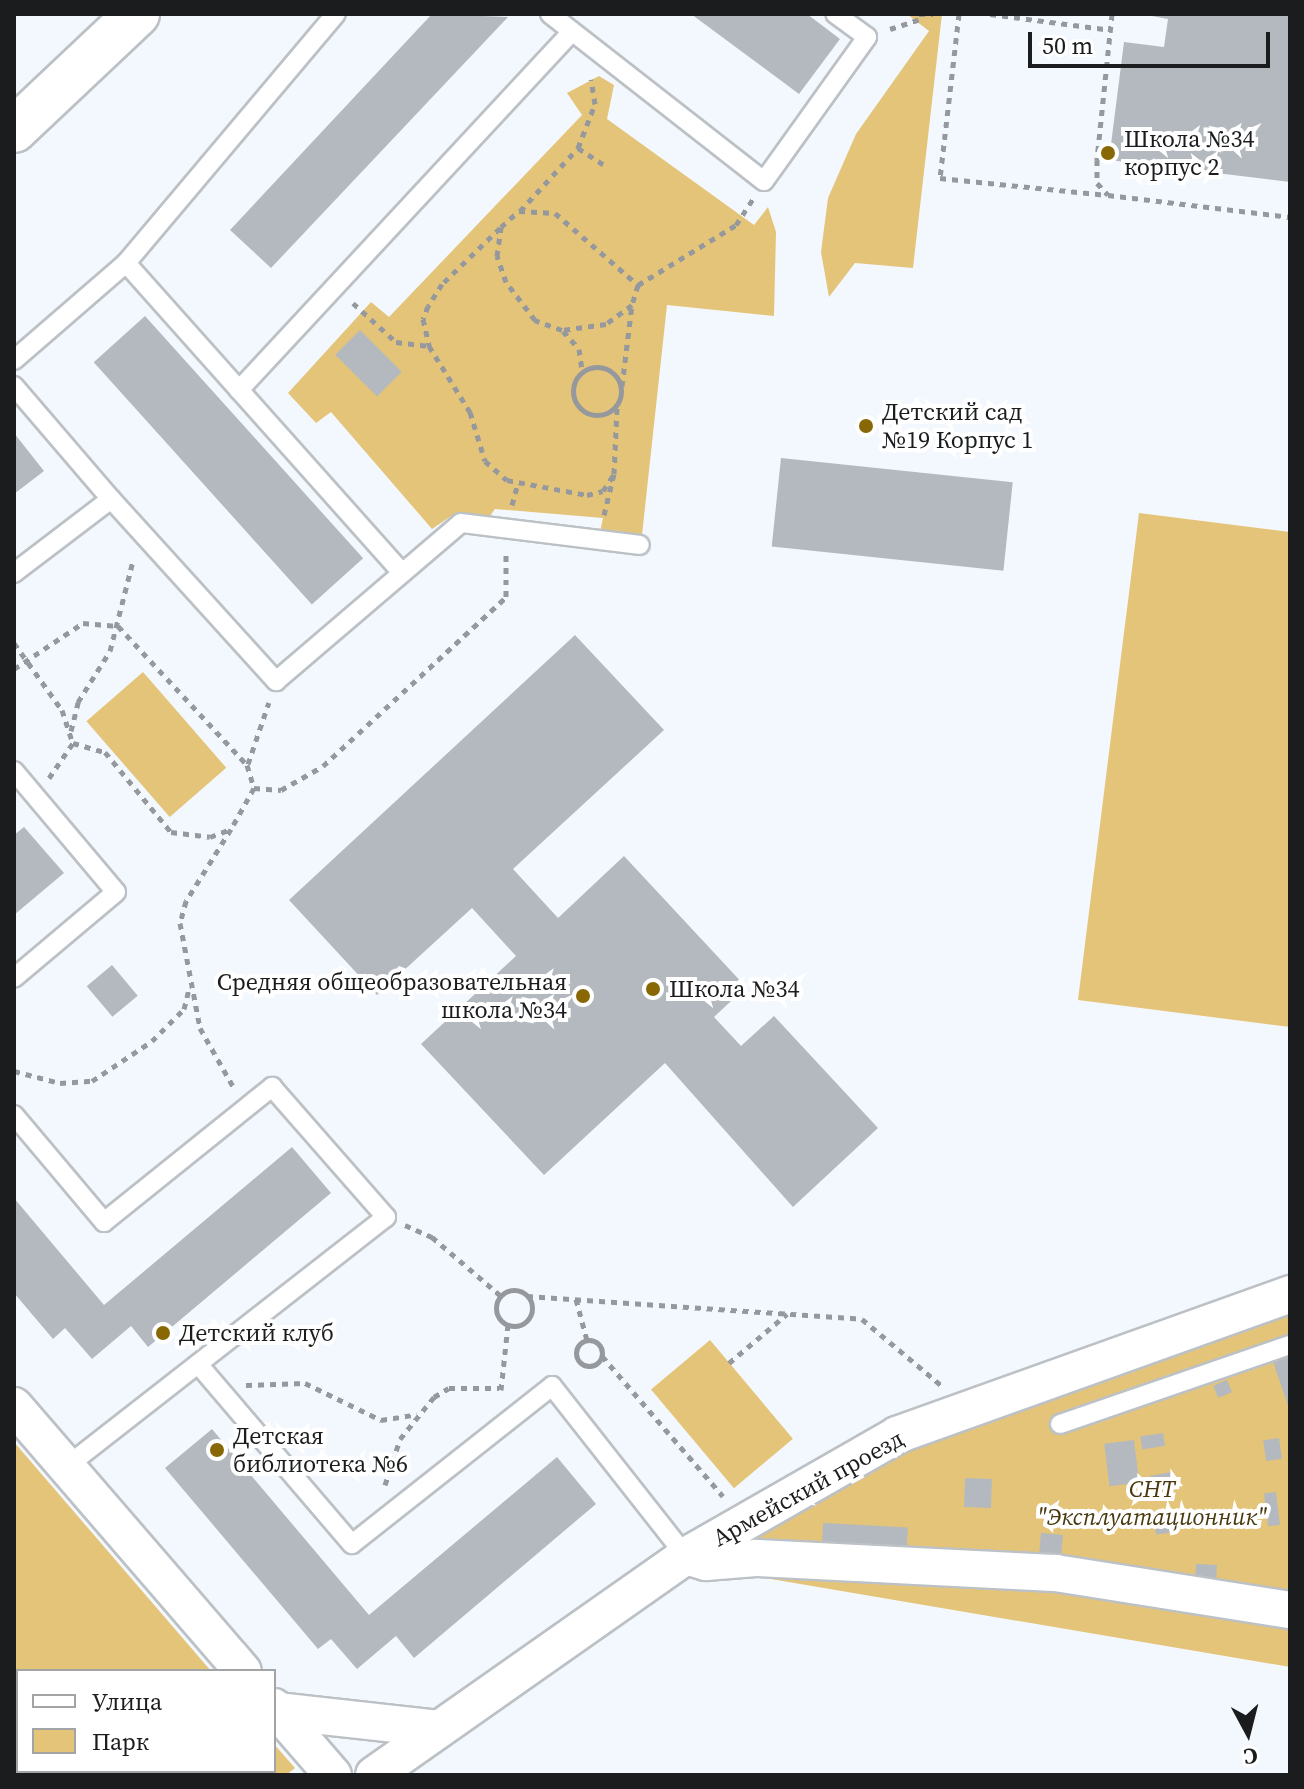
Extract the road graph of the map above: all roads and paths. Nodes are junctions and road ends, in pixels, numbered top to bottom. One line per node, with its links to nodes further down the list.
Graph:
1 (137, 14): 13 (main road)
2 (336, 14): 21 (lane)
3 (550, 14): 11 (lane)
4 (835, 14): 12 (lane)
5 (933, 14): 9 (path)
6 (959, 14): 17 (path)
7 (990, 14): 10 (path)
8 (1112, 14): 10 (path)
9 (921, 16): 12 (path)
10 (1112, 30): 17 (path)
11 (572, 32): 14 (path); 16 (lane); 23 (lane)
12 (867, 37): 16 (lane)
13 (14, 130)
14 (578, 148): 15 (path); 18 (path)
15 (607, 167)
16 (764, 181): 22 (path)
17 (1108, 195): 19 (path)
18 (519, 211): 20 (path); 22 (path)
19 (1290, 217)
20 (501, 227): 25 (path); 26 (path)
21 (126, 263): 27 (lane); 30 (lane)
22 (638, 285): 24 (path)
23 (335, 287): 26 (path); 30 (lane)
24 (632, 305): 25 (path); 31 (path)
25 (562, 330): 28 (path)
26 (429, 346): 33 (path)
27 (14, 360)
28 (582, 371): 31 (path); 32 (path)
29 (14, 386): 34 (lane)
30 (239, 390): 39 (lane)
31 (621, 391): 32 (path)
32 (617, 406): 33 (path)
33 (614, 474): 37 (path)
34 (111, 499): 35 (lane); 40 (lane)
35 (139, 529): 41 (path); 45 (lane)
36 (505, 529): 37 (lane); 39 (lane); 50 (path)
37 (598, 540): 38 (lane)
38 (640, 545)
39 (400, 571): 45 (lane)
40 (14, 573)
41 (118, 626): 43 (path); 46 (path); 48 (path)
42 (14, 643): 43 (path)
43 (28, 659): 44 (path); 46 (path)
44 (14, 669)
45 (276, 681): 48 (path)
46 (71, 731): 47 (path)
47 (73, 743): 51 (path); 52 (path)
48 (247, 765): 50 (path)
49 (14, 771): 51 (lane)
50 (254, 788): 52 (path)
51 (30, 791): 53 (lane)
52 (231, 829): 54 (path)
53 (14, 978)
54 (190, 988): 55 (path); 56 (path)
55 (14, 1071)
56 (243, 1111): 57 (lane); 58 (lane)
57 (14, 1115)
58 (386, 1217): 60 (path); 69 (lane)
59 (1290, 1294): 75 (street, Армейский проезд)
60 (500, 1295): 61 (path); 64 (path)
61 (527, 1296): 62 (path); 64 (path)
62 (576, 1299): 63 (path); 65 (path)
63 (788, 1314): 68 (path); 75 (path)
64 (508, 1324): 70 (path)
65 (587, 1340): 67 (path); 67 (path)
66 (1290, 1345): 76 (lane)
67 (602, 1356): 78 (path)
68 (729, 1363)
69 (198, 1364): 71 (lane); 77 (lane)
70 (499, 1388): 73 (path); 74 (path)
71 (221, 1392): 74 (path); 79 (lane)
72 (14, 1406): 77 (street)
73 (518, 1412): 79 (lane); 80 (lane)
74 (418, 1414): 79 (path)
75 (965, 1414): 78 (street, Армейский проезд)
76 (1060, 1424)
77 (66, 1467): 82 (street)
78 (744, 1522): 80 (street, Армейский проезд)
79 (340, 1531)
80 (686, 1556): 81 (street); 84 (street, Армейский проезд)
81 (1290, 1610)
82 (241, 1669)
83 (276, 1709): 84 (street); 85 (street)
84 (439, 1729): 86 (street, Армейский проезд)
85 (333, 1775)
86 (374, 1775)

